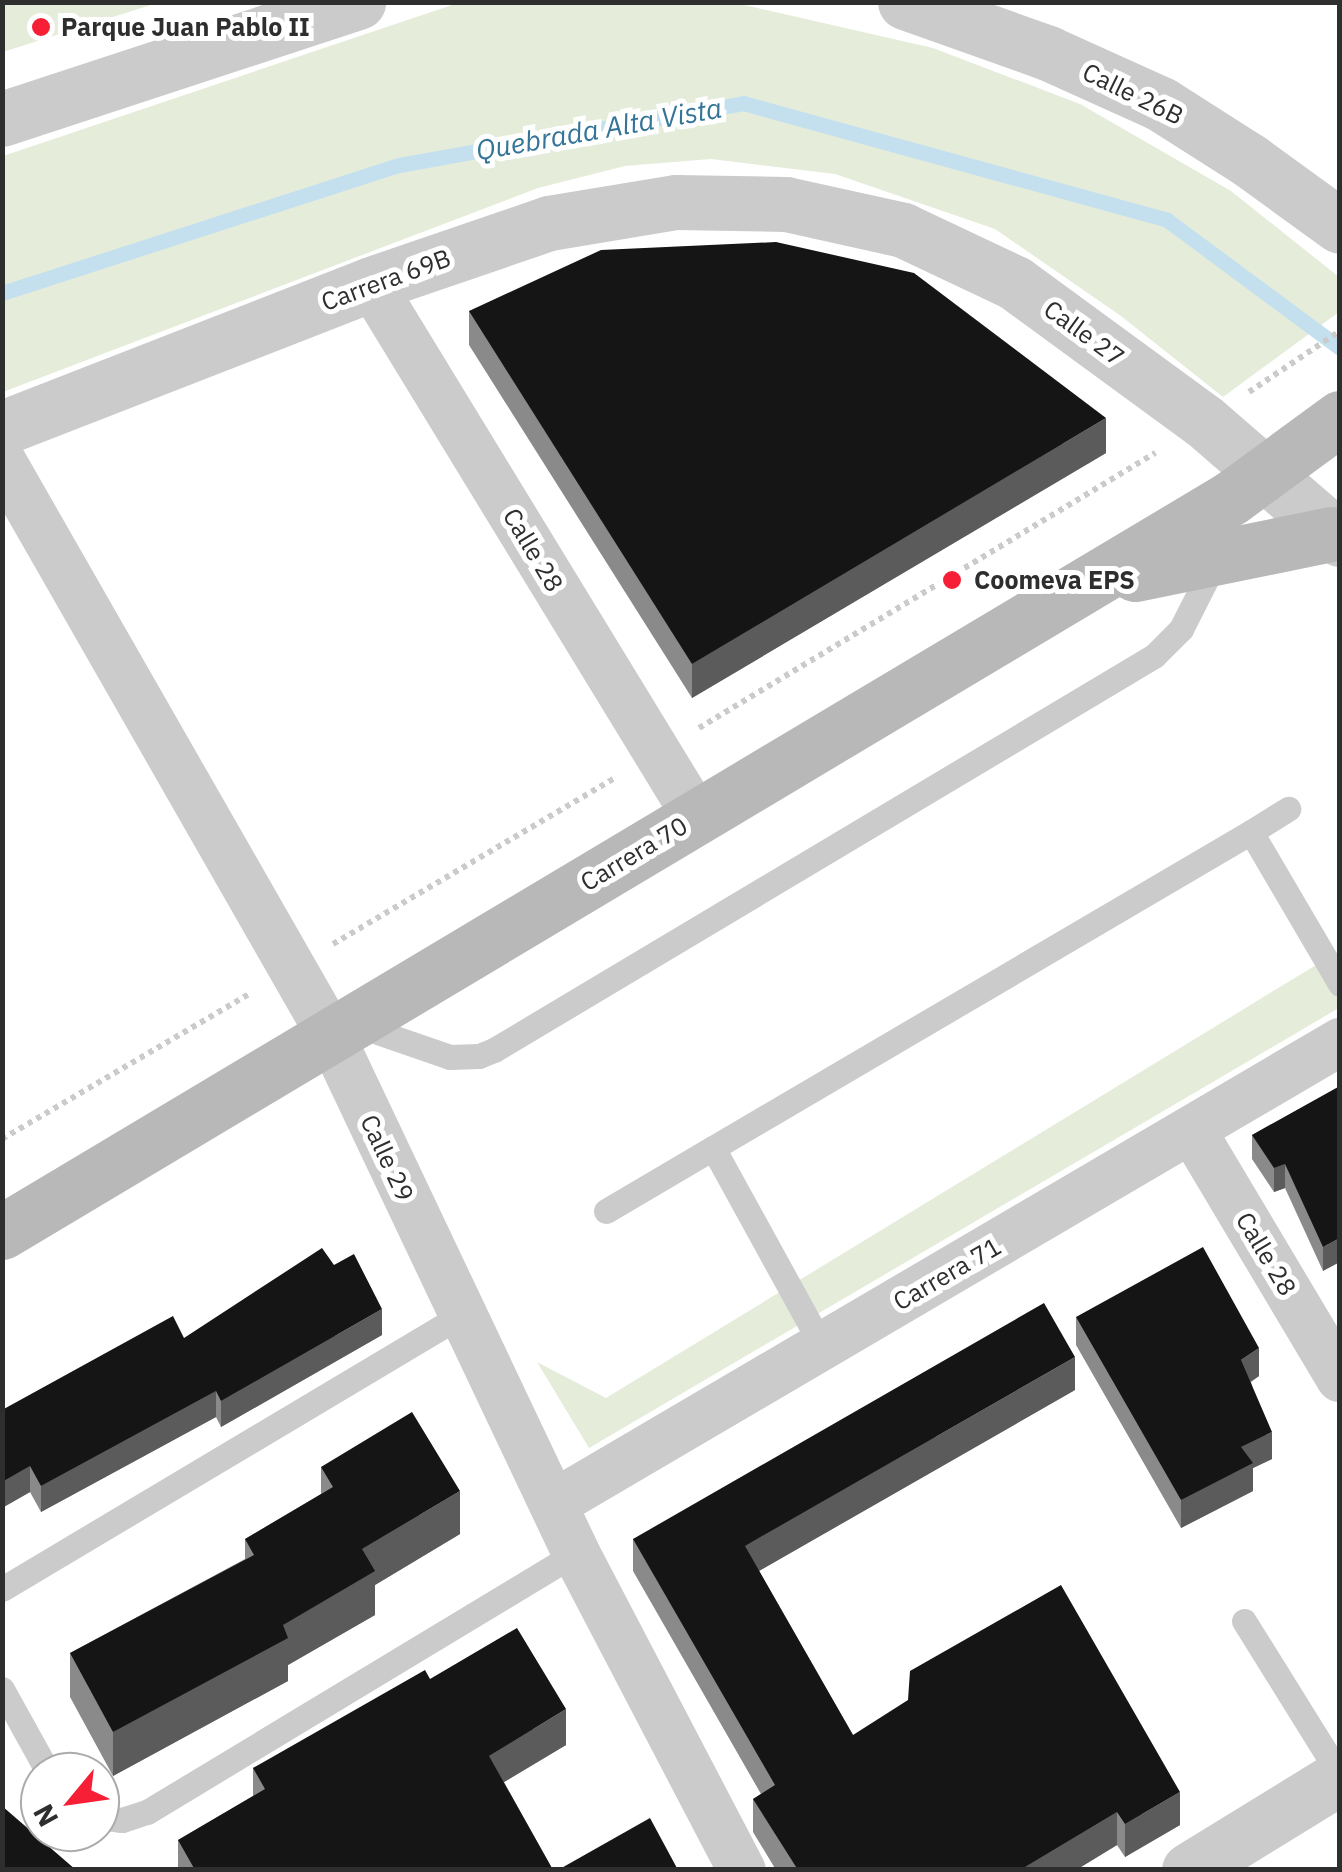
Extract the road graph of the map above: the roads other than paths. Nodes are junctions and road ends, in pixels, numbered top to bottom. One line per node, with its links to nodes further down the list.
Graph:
1 (358, 2): 3 (street)
2 (905, 2): 5 (street, Calle 26B)
3 (2, 120)
4 (786, 204): 6 (street, Carrera 69B); 11 (street, Calle 27)
5 (1340, 226)
6 (371, 284): 8 (street, Carrera 69B); 16 (street, Calle 28)
7 (1340, 418): 11 (main road, Carrera 70)
8 (2, 428)
9 (1340, 440): 11 (main road, Carrera 70)
10 (2, 461): 19 (street, Calle 29)
11 (1265, 476): 12 (street, Calle 27); 14 (main road, Carrera 70)
12 (1336, 536): 13 (main road)
13 (1220, 554): 14 (main road); 19 (lane)
14 (1084, 586): 16 (main road, Carrera 70)
15 (1288, 809): 17 (lane)
16 (696, 816): 19 (main road, Carrera 70)
17 (1251, 832): 18 (lane); 22 (lane)
18 (1340, 984)
19 (342, 1030): 24 (main road, Carrera 70); 25 (street, Calle 29)
20 (1340, 1042): 21 (street, Carrera 71)
21 (1192, 1130): 26 (street, Carrera 71); 27 (street, Calle 28)
22 (713, 1148): 23 (lane); 26 (lane)
23 (606, 1211)
24 (2, 1232)
25 (460, 1316): 28 (street, Calle 29); 30 (lane)
26 (822, 1346): 28 (street, Carrera 71)
27 (1340, 1378)
28 (553, 1504): 29 (street, Calle 29)
29 (576, 1553): 35 (lane); 36 (street, Calle 29)
30 (2, 1589)
31 (1244, 1621): 34 (lane)
32 (2, 1689): 33 (lane)
33 (37, 1752)
34 (1340, 1776): 37 (street)
35 (120, 1820)
36 (742, 1870)
37 (1189, 1870)

